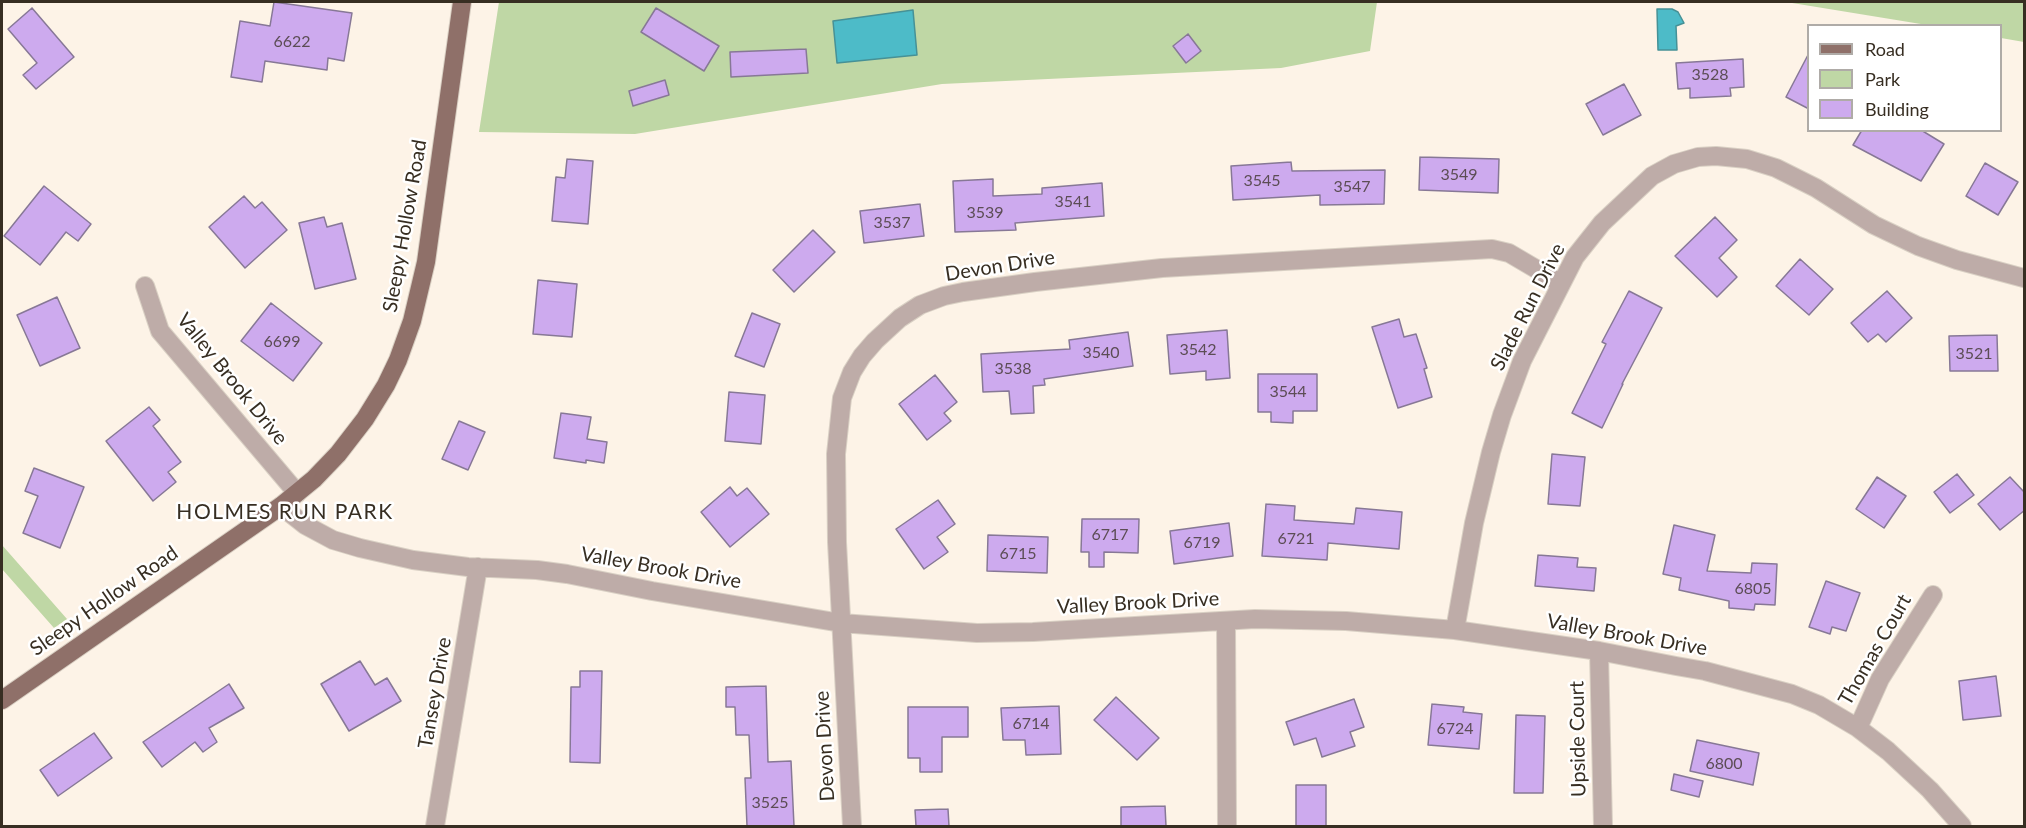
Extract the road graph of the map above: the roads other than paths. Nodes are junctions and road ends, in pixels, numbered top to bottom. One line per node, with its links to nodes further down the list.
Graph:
1 (462, 2): 5 (main road, Sleepy Hollow Road)
2 (2025, 278): 3 (street, Slade Run Drive)
3 (1560, 283): 10 (street, Devon Drive); 11 (street, Slade Run Drive)
4 (145, 286): 5 (street, Valley Brook Drive)
5 (297, 493): 6 (main road, Sleepy Hollow Road)
6 (281, 506): 7 (street, Valley Brook Drive); 13 (main road, Sleepy Hollow Road)
7 (478, 567): 10 (street, Valley Brook Drive); 15 (street, Tansey Drive)
8 (1933, 595): 14 (street, Thomas Court)
9 (1226, 621): 10 (street, Valley Brook Drive); 11 (street, Valley Brook Drive); 17 (street)
10 (841, 623): 16 (street, Devon Drive)
11 (1455, 630): 12 (street, Valley Brook Drive)
12 (1599, 651): 14 (street, Valley Brook Drive); 18 (street, Upside Court)
13 (2, 700)
14 (1857, 728): 19 (street, Valley Brook Drive)
15 (435, 826)
16 (852, 826)
17 (1227, 826)
18 (1603, 826)
19 (1962, 826)

